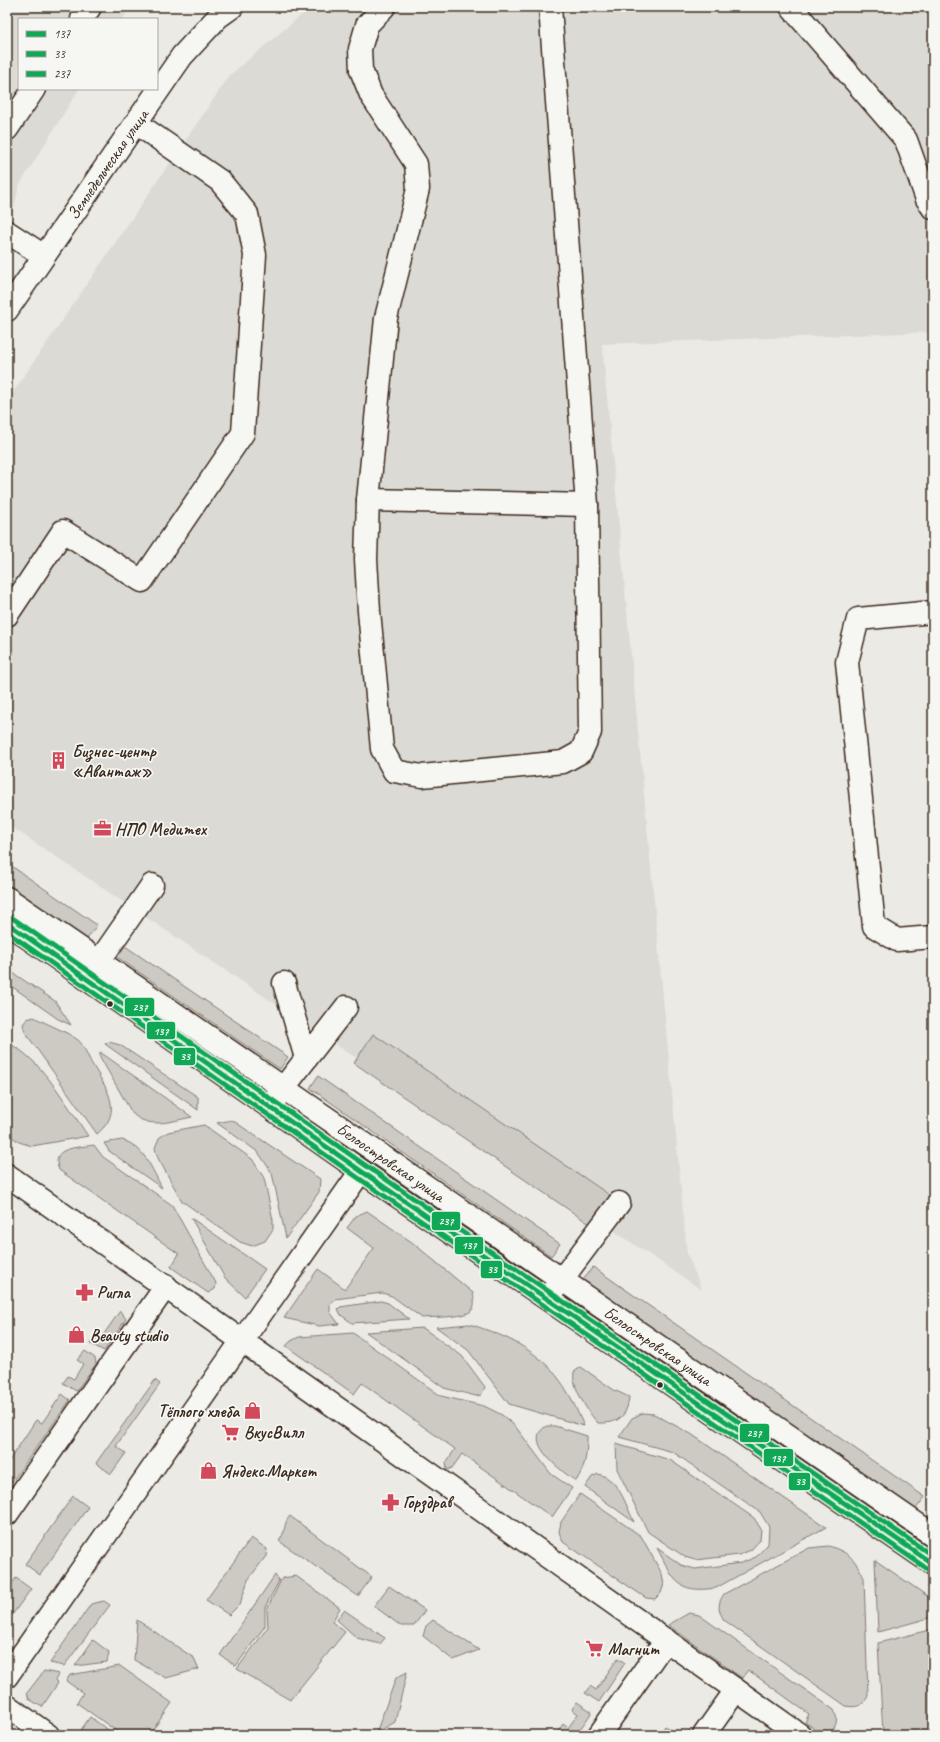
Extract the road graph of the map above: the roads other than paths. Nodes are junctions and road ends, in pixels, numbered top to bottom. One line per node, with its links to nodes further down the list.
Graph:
1 (90, 7): 6 (street)
2 (232, 7): 8 (street, Земледельческая улица)
3 (384, 7): 14 (street)
4 (550, 7): 15 (street)
5 (791, 7): 10 (street)
6 (83, 18)
7 (33, 90): 9 (street)
8 (136, 123): 12 (street, Земледельческая улица); 17 (street)
9 (7, 129)
10 (933, 208)
11 (7, 232): 12 (street)
12 (44, 256): 13 (street, Земледельческая улица)
13 (10, 300)
14 (368, 500): 15 (street); 15 (street)
15 (587, 504)
16 (933, 612): 21 (street)
17 (7, 615)
18 (152, 885): 22 (street)
19 (7, 898): 22 (street, Белоостровская улица)
20 (7, 923): 22 (street, Белоостровская улица)
21 (933, 937)
22 (93, 970): 26 (street, Белоостровская улица); 27 (street, Белоостровская улица)
23 (284, 983): 25 (street)
24 (346, 1007): 25 (street)
25 (306, 1058): 26 (street)
26 (284, 1087): 27 (street); 31 (street, Белоостровская улица)
27 (269, 1106): 28 (street, Белоостровская улица)
28 (361, 1171): 33 (street, Белоостровская улица); 34 (street)
29 (7, 1175): 32 (street)
30 (619, 1203): 31 (street)
31 (562, 1279): 33 (street); 36 (street, Белоостровская улица)
32 (166, 1286): 34 (street); 35 (street)
33 (547, 1298): 37 (street, Белоостровская улица)
34 (242, 1340): 39 (street); 40 (street)
35 (7, 1514)
36 (930, 1527): 37 (street)
37 (911, 1549): 38 (street, Белоостровская улица)
38 (933, 1564)
39 (666, 1640): 41 (street); 44 (street)
40 (7, 1676)
41 (736, 1690): 45 (street); 46 (street)
42 (7, 1706): 43 (street)
43 (48, 1735)
44 (599, 1735)
45 (704, 1735)
46 (800, 1735)

